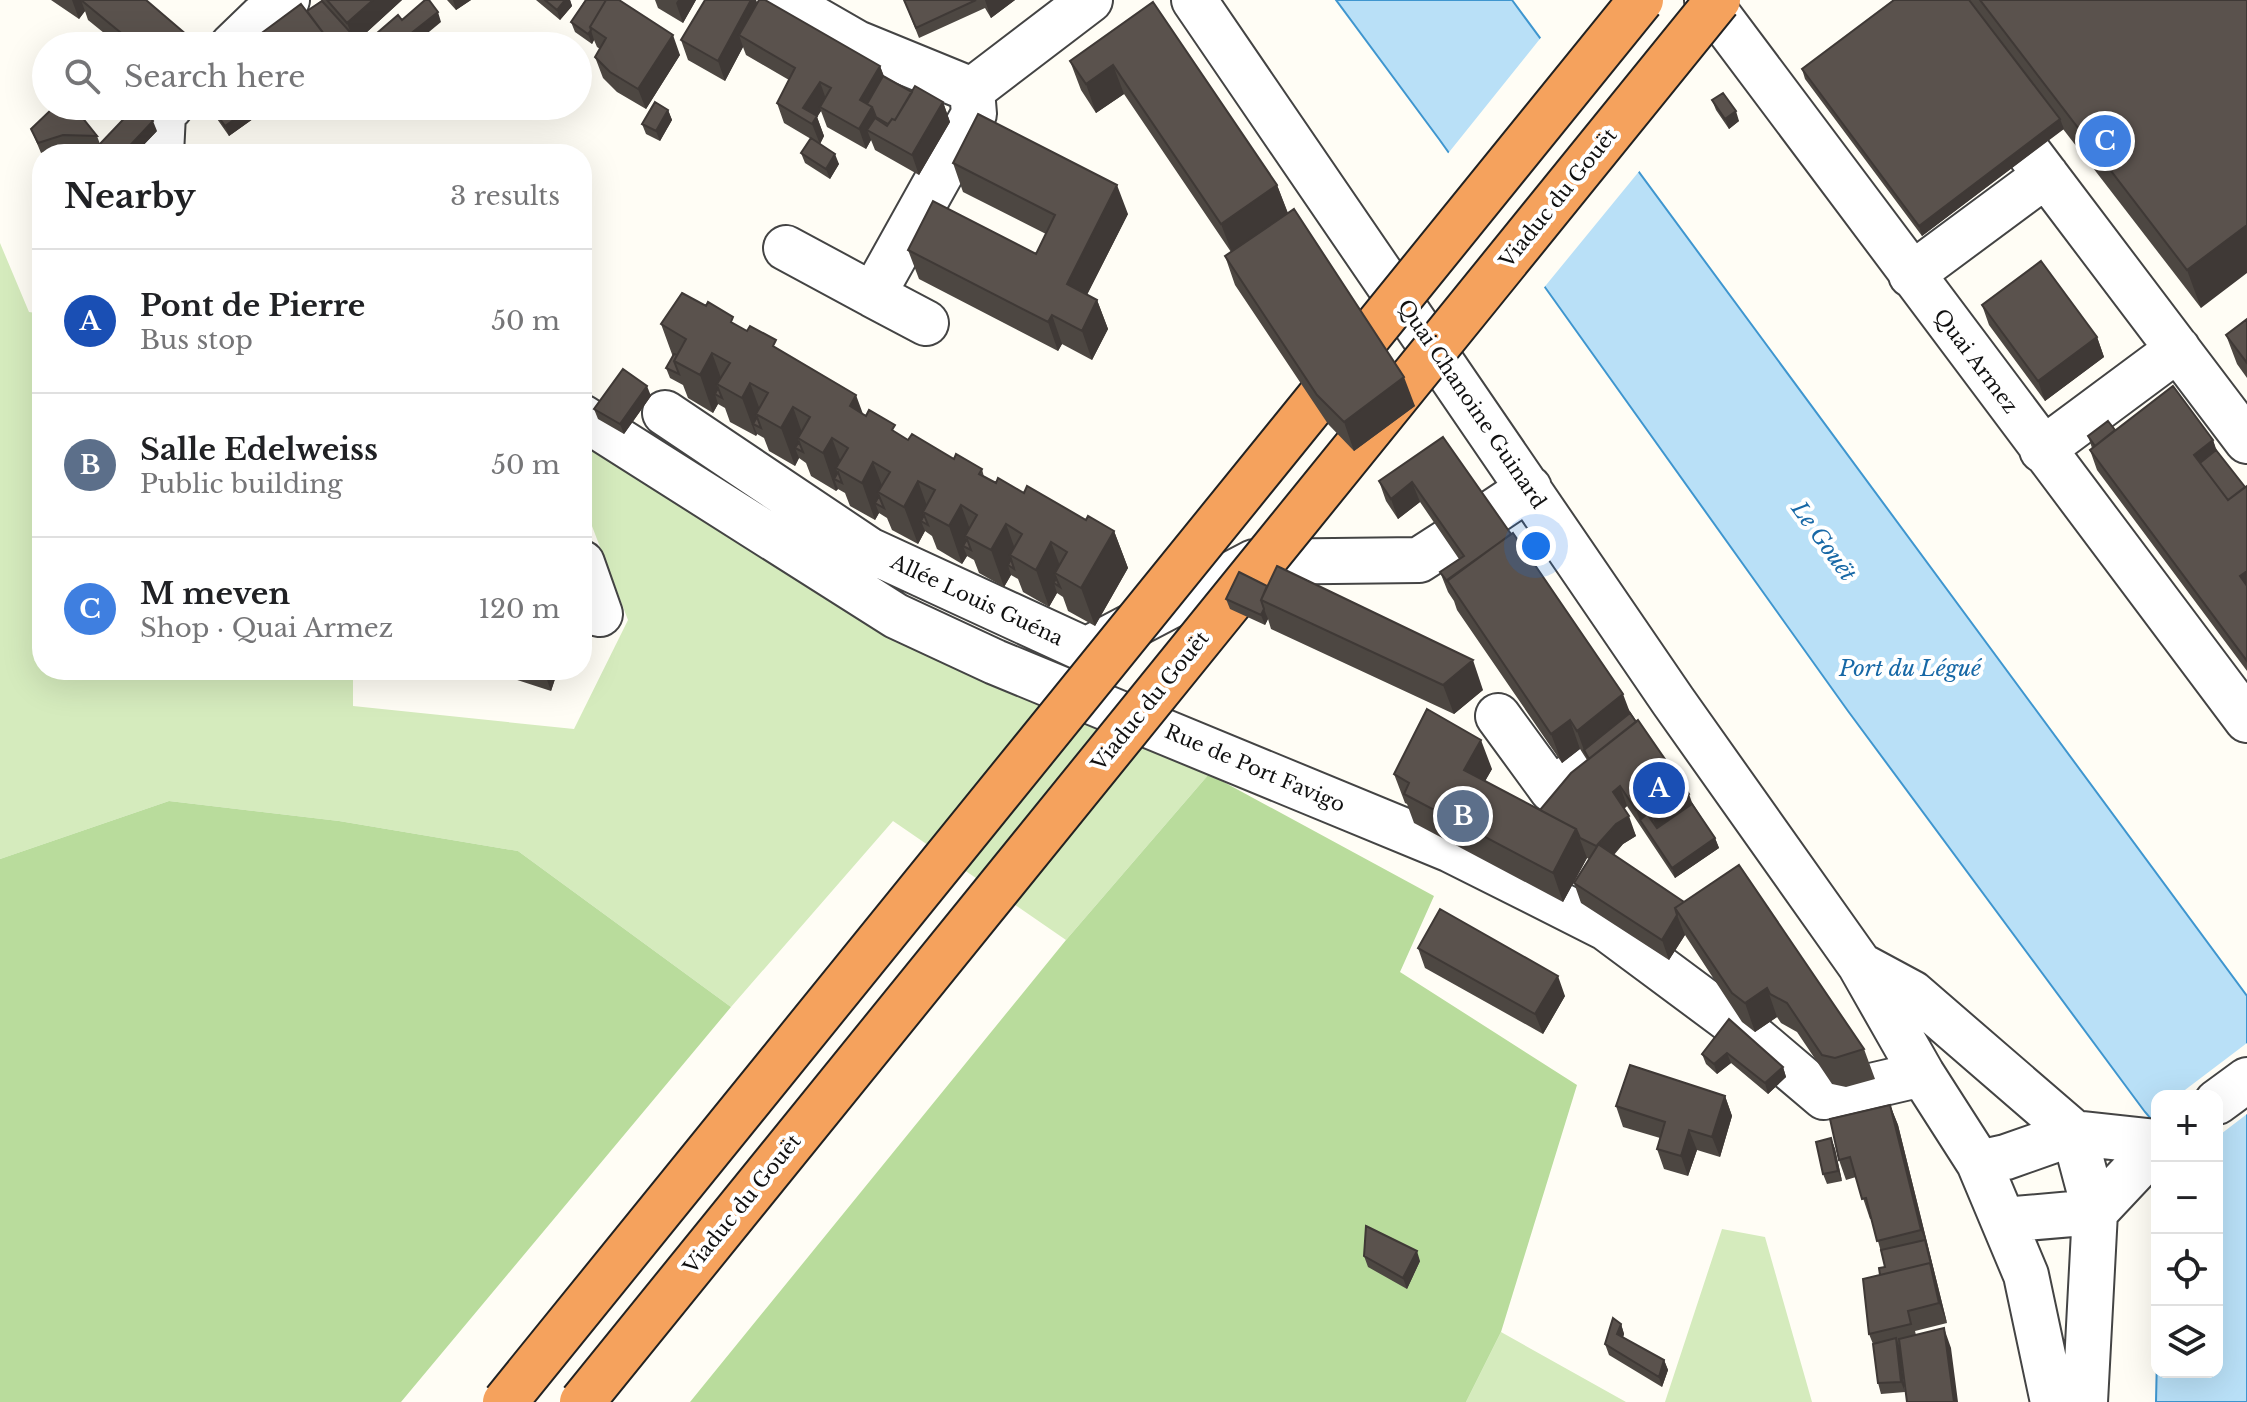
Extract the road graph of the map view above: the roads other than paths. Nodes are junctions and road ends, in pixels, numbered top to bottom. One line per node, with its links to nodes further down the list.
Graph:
1 (782, 0): 8 (street)
2 (1090, 0): 8 (street)
3 (1194, 0): 21 (street, Quai Chanoine Guinard)
4 (1641, 0): 40 (highway, bridge)
5 (1707, 0): 13 (street, Quai Armez)
6 (1718, 0): 41 (highway, Viaduc du Gouët, bridge)
7 (1971, 75): 11 (street)
8 (972, 90): 14 (street)
9 (163, 120): 10 (street)
10 (162, 144)
11 (2046, 175): 13 (street); 16 (street)
12 (786, 248): 14 (street)
13 (1911, 275): 20 (street, Quai Armez)
14 (873, 295): 15 (street)
15 (926, 323)
16 (2178, 349): 19 (street); 20 (street)
17 (665, 413): 23 (street, Allée Louis Guéna)
18 (592, 423): 32 (street, Rue de Port Favigo)
19 (2247, 441)
20 (2042, 450): 28 (street, Quai Armez)
21 (1529, 488): 22 (street); 26 (street, Quai Chanoine Guinard)
22 (1490, 514)
23 (1447, 542)
24 (592, 591): 25 (street)
25 (592, 612)
26 (1673, 701): 29 (street); 31 (street, Quai Chanoine Guinard)
27 (1498, 716): 30 (street)
28 (2247, 720)
29 (1637, 727)
30 (1589, 763)
31 (1860, 965): 32 (street, Quai Chanoine Guinard); 38 (street, Quai Chanoine Guinard)
32 (1922, 1074): 37 (street, Quai Chanoine Guinard)
33 (2247, 1080): 34 (street)
34 (2223, 1098)
35 (2151, 1146): 38 (street)
36 (2151, 1146): 38 (street)
37 (1979, 1163): 38 (street); 39 (street, Quai Chanoine Guinard)
38 (2085, 1172): 39 (street); 43 (street)
39 (2004, 1220): 42 (street, Quai Chanoine Guinard)
40 (505, 1402)
41 (582, 1402)
42 (2053, 1402)
43 (2085, 1402)

